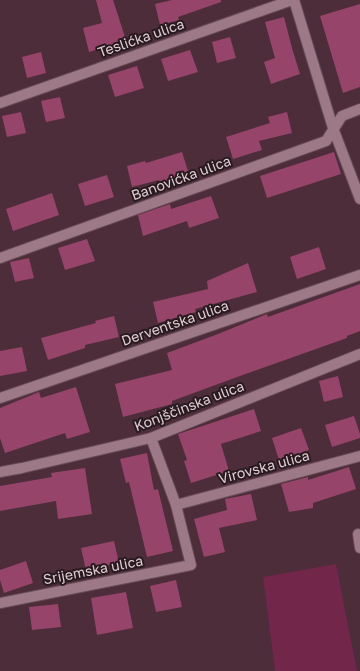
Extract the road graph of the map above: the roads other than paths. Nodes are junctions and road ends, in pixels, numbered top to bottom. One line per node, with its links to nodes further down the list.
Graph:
1 (293, 0): 2 (street, Teslićka ulica); 4 (street)
2 (0, 103)
3 (360, 109): 4 (street, Banovićka ulica)
4 (333, 128): 5 (street); 6 (street, Banovićka ulica)
5 (360, 199)
6 (0, 258)
7 (360, 275): 9 (street, Derventska ulica)
8 (360, 354): 10 (street, Konjščinska ulica)
9 (0, 398)
10 (151, 438): 12 (street, Konjščinska ulica); 13 (street)
11 (360, 456): 13 (street, Virovska ulica)
12 (0, 472)
13 (176, 505): 16 (street, Srijemska ulica)
14 (358, 534): 15 (street)
15 (360, 548)
16 (0, 603)

